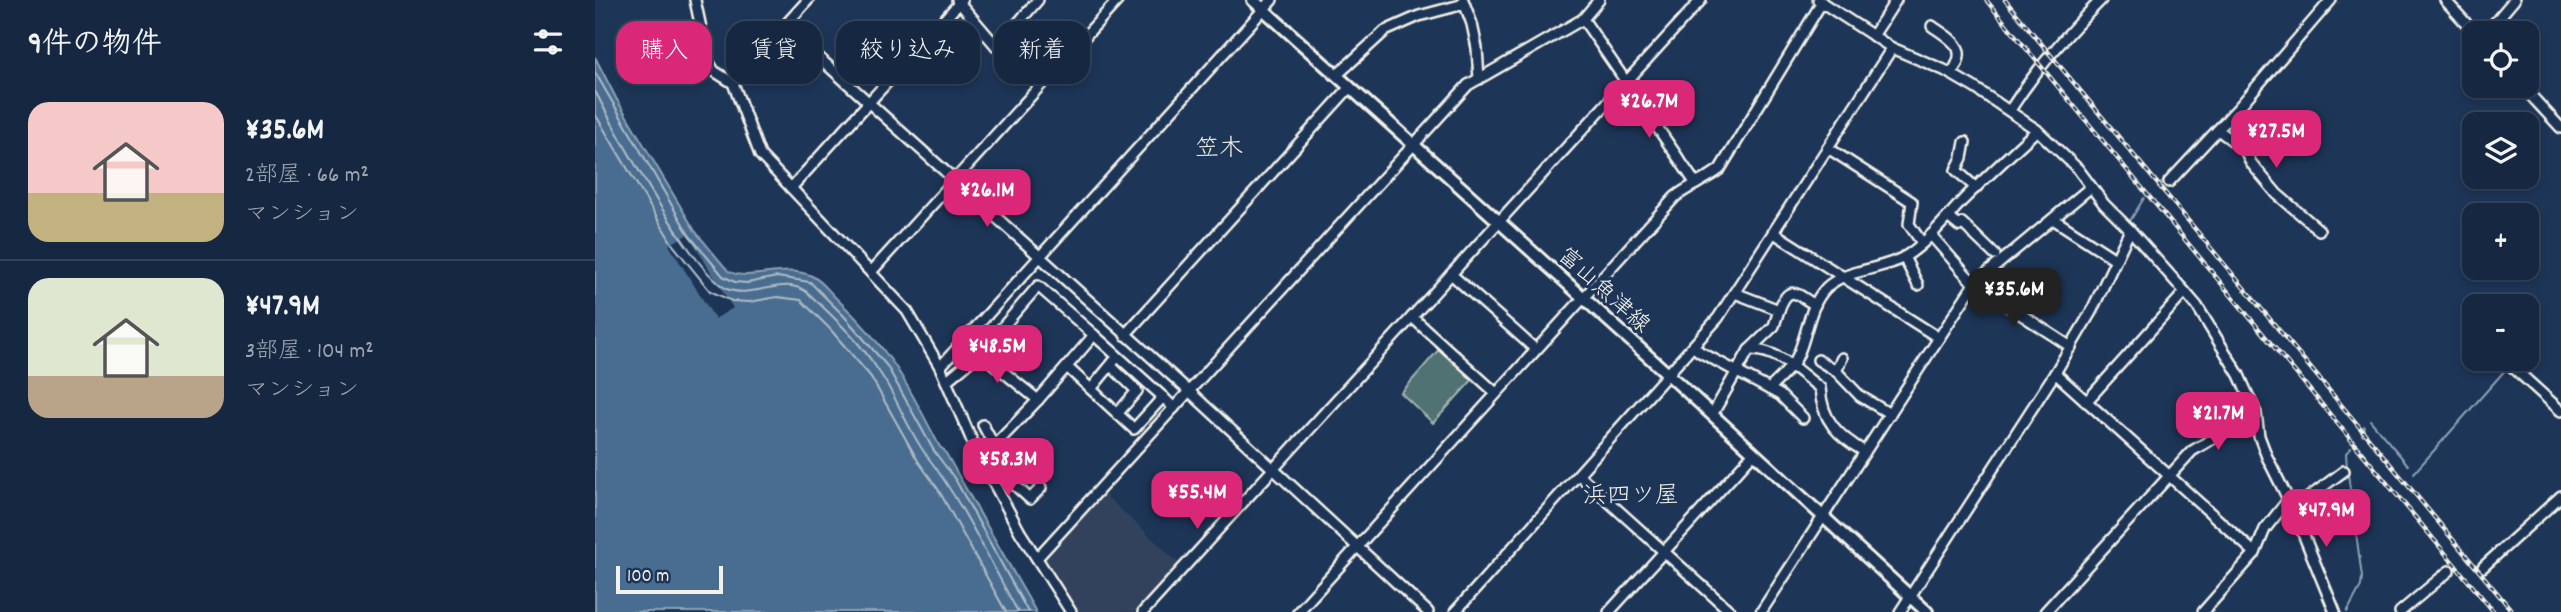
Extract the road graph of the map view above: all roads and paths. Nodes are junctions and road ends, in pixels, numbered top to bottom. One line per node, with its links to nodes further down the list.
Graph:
1 (695, 0): 31 (street)
2 (809, 0): 19 (street)
3 (1038, 0): 20 (street)
4 (1118, 0): 24 (street)
5 (1253, 0): 17 (main road, 富山魚津線)
6 (1272, 0): 17 (street)
7 (1599, 0): 18 (street)
8 (1701, 0): 33 (street)
9 (1896, 0): 25 (street)
10 (2101, 0): 39 (street)
11 (2331, 0): 42 (street)
12 (2445, 0): 21 (street)
13 (2514, 0): 22 (street)
14 (959, 1): 26 (street); 38 (street)
15 (1820, 1): 25 (street); 48 (street)
16 (1463, 2): 30 (street); 32 (street)
17 (1264, 10): 30 (main road, 富山魚津線); 60 (street)
18 (1583, 19): 32 (street); 33 (street)
19 (790, 21)
20 (1019, 21)
21 (2464, 21)
22 (2496, 21)
23 (1932, 26): 29 (street)
24 (1090, 31)
25 (1873, 36): 27 (street)
26 (994, 43)
27 (1892, 48): 29 (street); 45 (street)
28 (822, 60): 38 (street)
29 (1951, 74): 39 (street)
30 (1337, 75): 36 (main road, 富山魚津線)
31 (726, 79)
32 (1479, 79): 44 (street)
33 (1626, 80): 48 (street); 54 (street)
34 (733, 84): 50 (street)
35 (1041, 84): 46 (street)
36 (1350, 88): 44 (main road, 富山魚津線); 76 (street)
37 (2533, 98): 40 (street)
38 (869, 103): 46 (street); 50 (street)
39 (2010, 110): 41 (street)
40 (2561, 128)
41 (2037, 130): 49 (street); 51 (street)
42 (2218, 130): 47 (street); 56 (street)
43 (1965, 142): 51 (street)
44 (1413, 146): 54 (main road, 富山魚津線); 100 (street)
45 (1828, 148): 57 (street); 59 (street)
46 (953, 181): 60 (street); 64 (street)
47 (2169, 183)
48 (1696, 184): 71 (street)
49 (2091, 187): 53 (street); 55 (street)
50 (791, 188): 64 (street)
51 (1976, 188): 52 (street)
52 (1948, 217): 58 (street); 61 (street)
53 (2053, 219): 63 (street); 67 (street)
54 (1498, 222): 65 (street); 71 (main road, 富山魚津線)
55 (2130, 230): 63 (street); 69 (street)
56 (2319, 230)
57 (1774, 233): 66 (street); 70 (street)
58 (1931, 235): 59 (street); 67 (street)
59 (1922, 243): 62 (street)
60 (1040, 256): 76 (street); 87 (street)
61 (1995, 256)
62 (1904, 257): 66 (street); 68 (street)
63 (2115, 259): 79 (street)
64 (871, 272): 87 (street)
65 (1451, 274): 74 (street); 80 (street)
66 (1845, 277): 72 (street); 77 (street)
67 (1975, 284): 77 (street); 79 (street)
68 (1918, 285)
69 (2185, 292): 104 (street); 107 (street)
70 (1735, 293): 73 (street); 78 (street)
71 (1582, 297): 80 (street); 94 (main road, 富山魚津線)
72 (1815, 305): 73 (street); 89 (street)
73 (1779, 310): 81 (street)
74 (1412, 317): 101 (street); 116 (street)
75 (1094, 335): 82 (street); 83 (street); 88 (street)
76 (1125, 335): 100 (street)
77 (1939, 338): 109 (street)
78 (1694, 346): 92 (street); 94 (street)
79 (2071, 347): 93 (street)
80 (1535, 349): 101 (street)
81 (1749, 350): 89 (street); 92 (street)
82 (980, 353): 95 (street); 103 (street)
83 (1119, 356): 86 (street); 96 (street)
84 (1842, 358): 90 (street)
85 (1818, 360): 90 (street)
86 (1111, 366): 97 (street); 99 (street)
87 (940, 367): 95 (street)
88 (1067, 367): 97 (street); 103 (street)
89 (1791, 368): 98 (street); 114 (street)
90 (1836, 371): 109 (street)
91 (2517, 371): 106 (street)
92 (1735, 372): 98 (street); 110 (street)
93 (2055, 373): 104 (street); 131 (street)
94 (1669, 375): 110 (main road, 富山魚津線); 118 (street)
95 (946, 381): 128 (street)
96 (1146, 381): 99 (street); 102 (street)
97 (1091, 389): 108 (street)
98 (1769, 389): 111 (street)
99 (1137, 391): 108 (street)
100 (1190, 392): 105 (street); 116 (street)
101 (1496, 393): 125 (street)
102 (1163, 397): 105 (street); 108 (street)
103 (1038, 400): 113 (street)
104 (2087, 402): 119 (street)
105 (1174, 408): 128 (street)
106 (2561, 411)
107 (2256, 413): 119 (street); 122 (street)
108 (1117, 414)
109 (1890, 414): 114 (street)
110 (1712, 415): 115 (main road, 富山魚津線)
111 (1803, 418)
112 (983, 425): 113 (street)
113 (994, 446): 120 (street)
114 (1865, 452): 124 (street)
115 (1753, 454): 124 (main road, 富山魚津線); 126 (street)
116 (1273, 470): 125 (street); 133 (street)
117 (2344, 471): 123 (street)
118 (1579, 475): 126 (street); 136 (street)
119 (2171, 477): 127 (street); 142 (street)
120 (1041, 488)
121 (2561, 496): 129 (street)
122 (2288, 500): 123 (street); 127 (street)
123 (2293, 509): 144 (street)
124 (1824, 517): 131 (main road, 富山魚津線); 139 (street)
125 (1357, 547): 134 (street); 135 (street)
126 (1664, 552): 137 (street); 138 (street)
127 (2255, 554): 143 (street)
128 (1037, 558): 132 (street)
129 (2483, 567)
130 (2449, 571): 145 (street)
131 (1910, 597): 140 (street); 141 (main road, 富山魚津線)
132 (1070, 612)
133 (1143, 612)
134 (1298, 612)
135 (1428, 612)
136 (1455, 612)
137 (1609, 612)
138 (1731, 612)
139 (1761, 612)
140 (1900, 612)
141 (1927, 612)
142 (2045, 612)
143 (2203, 612)
144 (2335, 612)
145 (2400, 612)

